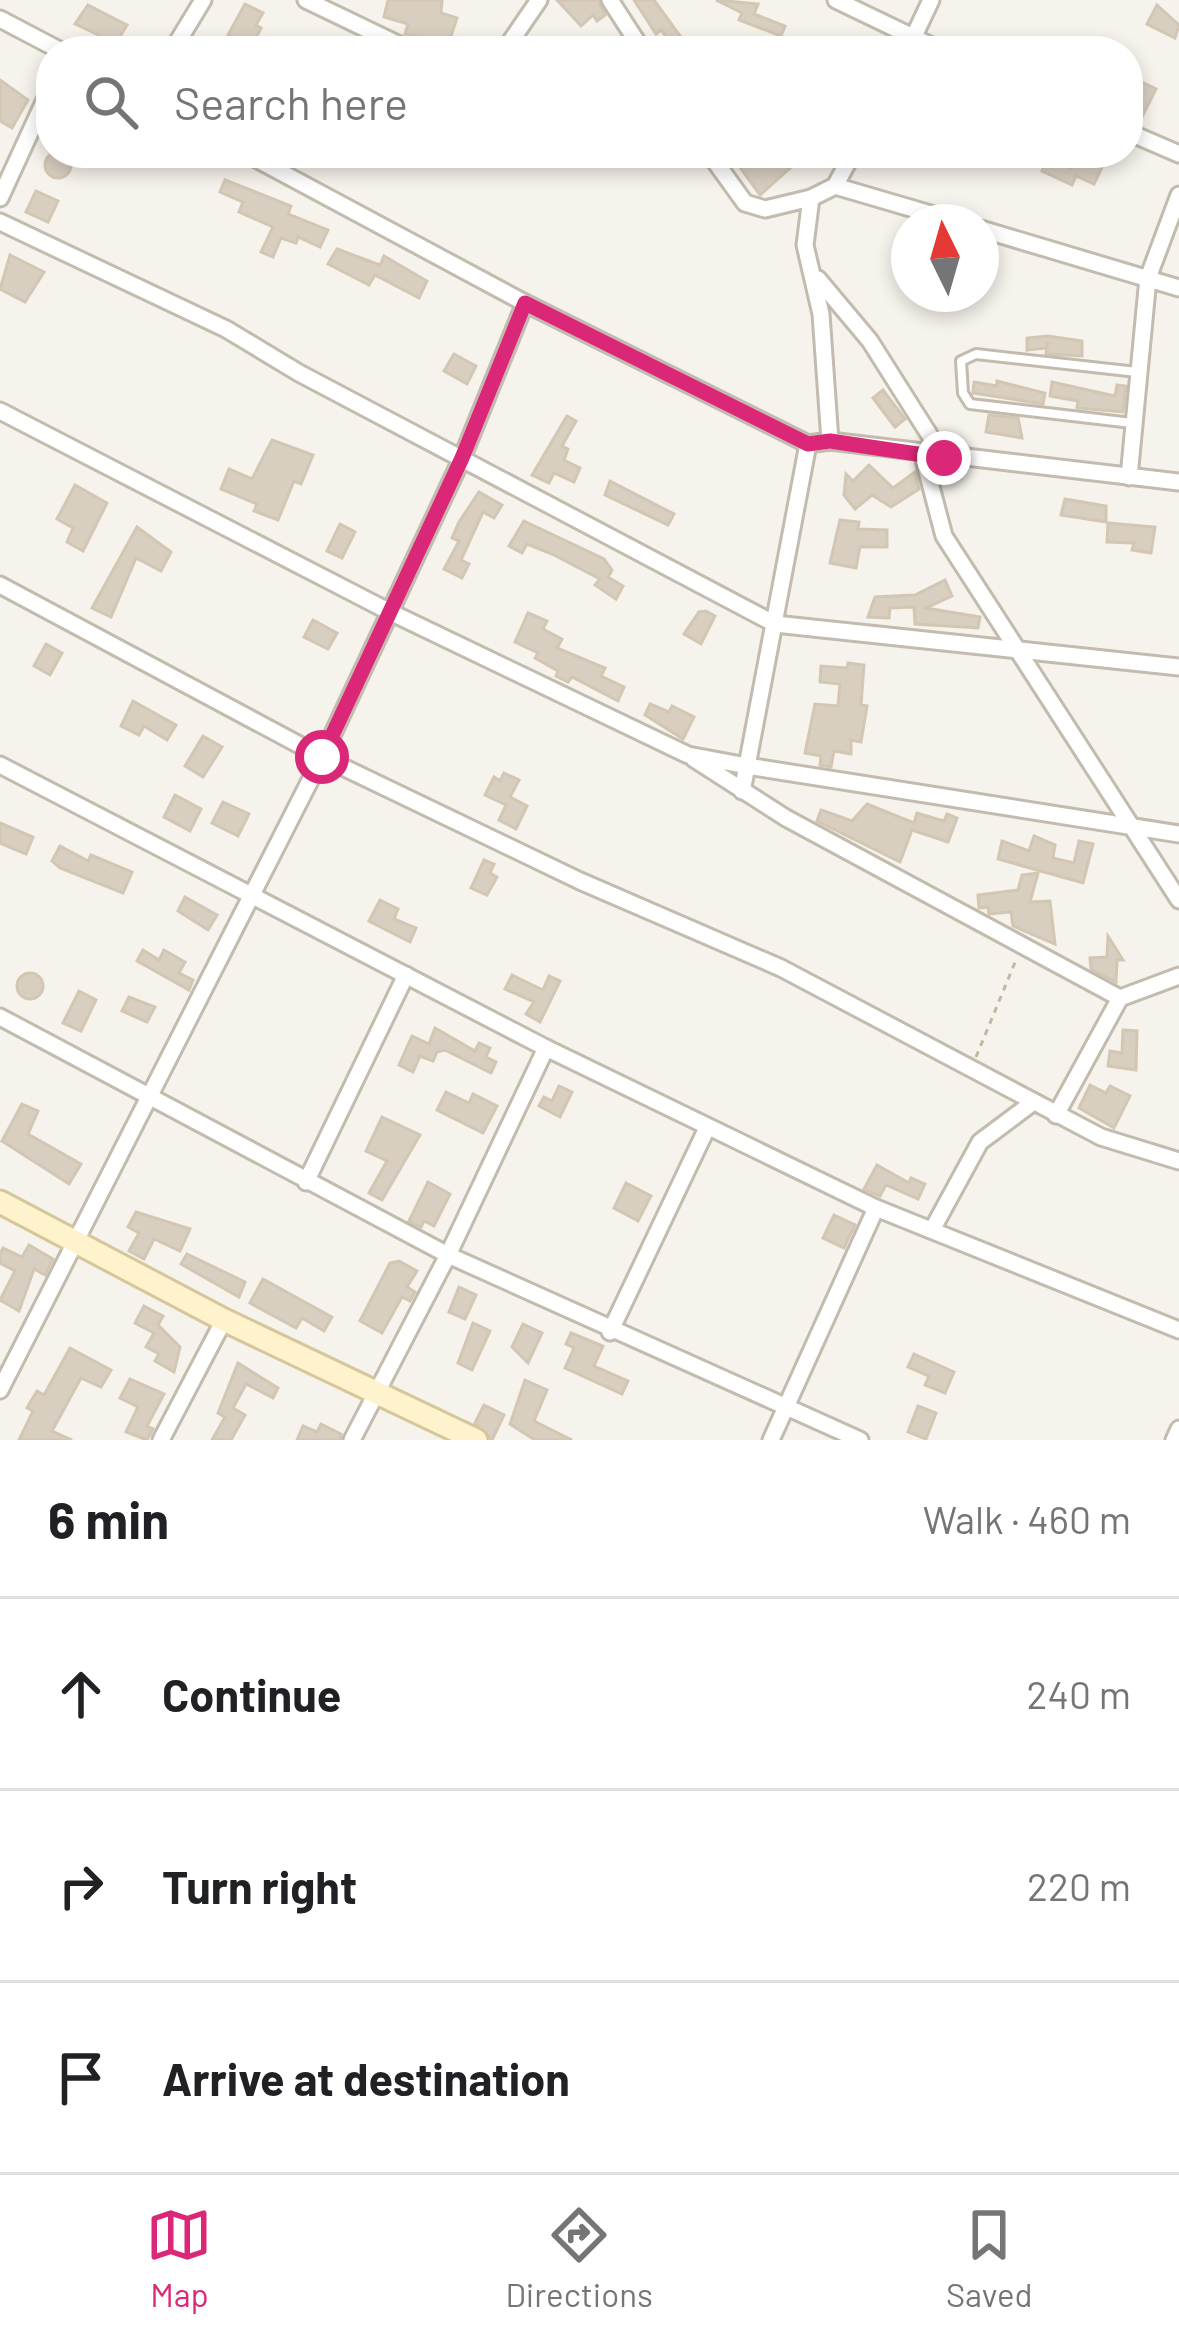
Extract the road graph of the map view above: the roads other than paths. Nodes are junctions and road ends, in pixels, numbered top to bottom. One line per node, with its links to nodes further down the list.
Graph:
1 (203, 0): 8 (street)
2 (306, 0): 9 (street)
3 (539, 0): 10 (street)
4 (610, 0): 11 (street)
5 (836, 0): 12 (street)
6 (931, 0): 13 (street)
7 (0, 19): 14 (street)
8 (181, 36)
9 (381, 36)
10 (514, 36)
11 (634, 36)
12 (895, 36)
13 (914, 36)
14 (36, 38)
15 (36, 120): 23 (street)
16 (1143, 138): 17 (street)
17 (1179, 154)
18 (273, 168): 31 (street)
19 (718, 168): 24 (street)
20 (845, 168): 21 (street)
21 (835, 186): 24 (street); 25 (street)
22 (1179, 196): 29 (street)
23 (0, 198)
24 (811, 198): 28 (street)
25 (896, 204)
26 (0, 222): 38 (street)
27 (999, 234): 29 (street)
28 (812, 272): 35 (street); 39 (street)
29 (1148, 278): 30 (street); 32 (street)
30 (1179, 288)
31 (525, 303): 36 (street); 38 (street)
32 (1137, 372): 34 (street); 34 (lane)
33 (3, 419): 43 (street)
34 (1132, 423): 40 (street)
35 (830, 441): 36 (street); 37 (street)
36 (808, 444): 44 (street)
37 (922, 456): 39 (street); 45 (street)
38 (462, 458): 43 (street); 44 (street)
39 (944, 458): 40 (street)
40 (1130, 477): 41 (street)
41 (1179, 482)
42 (0, 585): 48 (street)
43 (388, 611): 47 (street); 48 (street)
44 (775, 624): 45 (street); 50 (street)
45 (1017, 646): 46 (street); 52 (street)
46 (1179, 667)
47 (688, 755): 50 (street); 51 (street)
48 (322, 757): 54 (street); 62 (street)
49 (0, 765): 54 (street)
50 (747, 766): 51 (street); 52 (street)
51 (742, 791): 58 (street)
52 (1135, 828): 53 (street); 55 (street)
53 (1179, 834)
54 (250, 897): 56 (street); 61 (street)
55 (1179, 900)
56 (406, 975): 60 (street); 66 (street)
57 (1179, 976): 58 (street)
58 (1120, 998): 63 (street)
59 (0, 1017): 61 (street)
60 (546, 1048): 64 (street); 71 (street)
61 (151, 1099): 66 (street); 70 (street)
62 (1032, 1103): 63 (street); 69 (street)
63 (1056, 1115): 65 (street)
64 (706, 1128): 68 (street); 74 (street)
65 (1179, 1162)
66 (306, 1182): 71 (street)
67 (0, 1202): 70 (street)
68 (876, 1208): 69 (street); 77 (street)
69 (932, 1230): 73 (street)
70 (76, 1244): 72 (street); 75 (street)
71 (448, 1255): 74 (street); 76 (street)
72 (224, 1320): 76 (street); 79 (street)
73 (1179, 1330)
74 (610, 1331): 77 (street)
75 (0, 1390)
76 (376, 1396): 80 (street); 81 (street)
77 (787, 1408): 82 (street); 83 (street)
78 (1179, 1429): 84 (street)
79 (161, 1440)
80 (352, 1440)
81 (476, 1440)
82 (772, 1440)
83 (860, 1440)
84 (1174, 1440)

